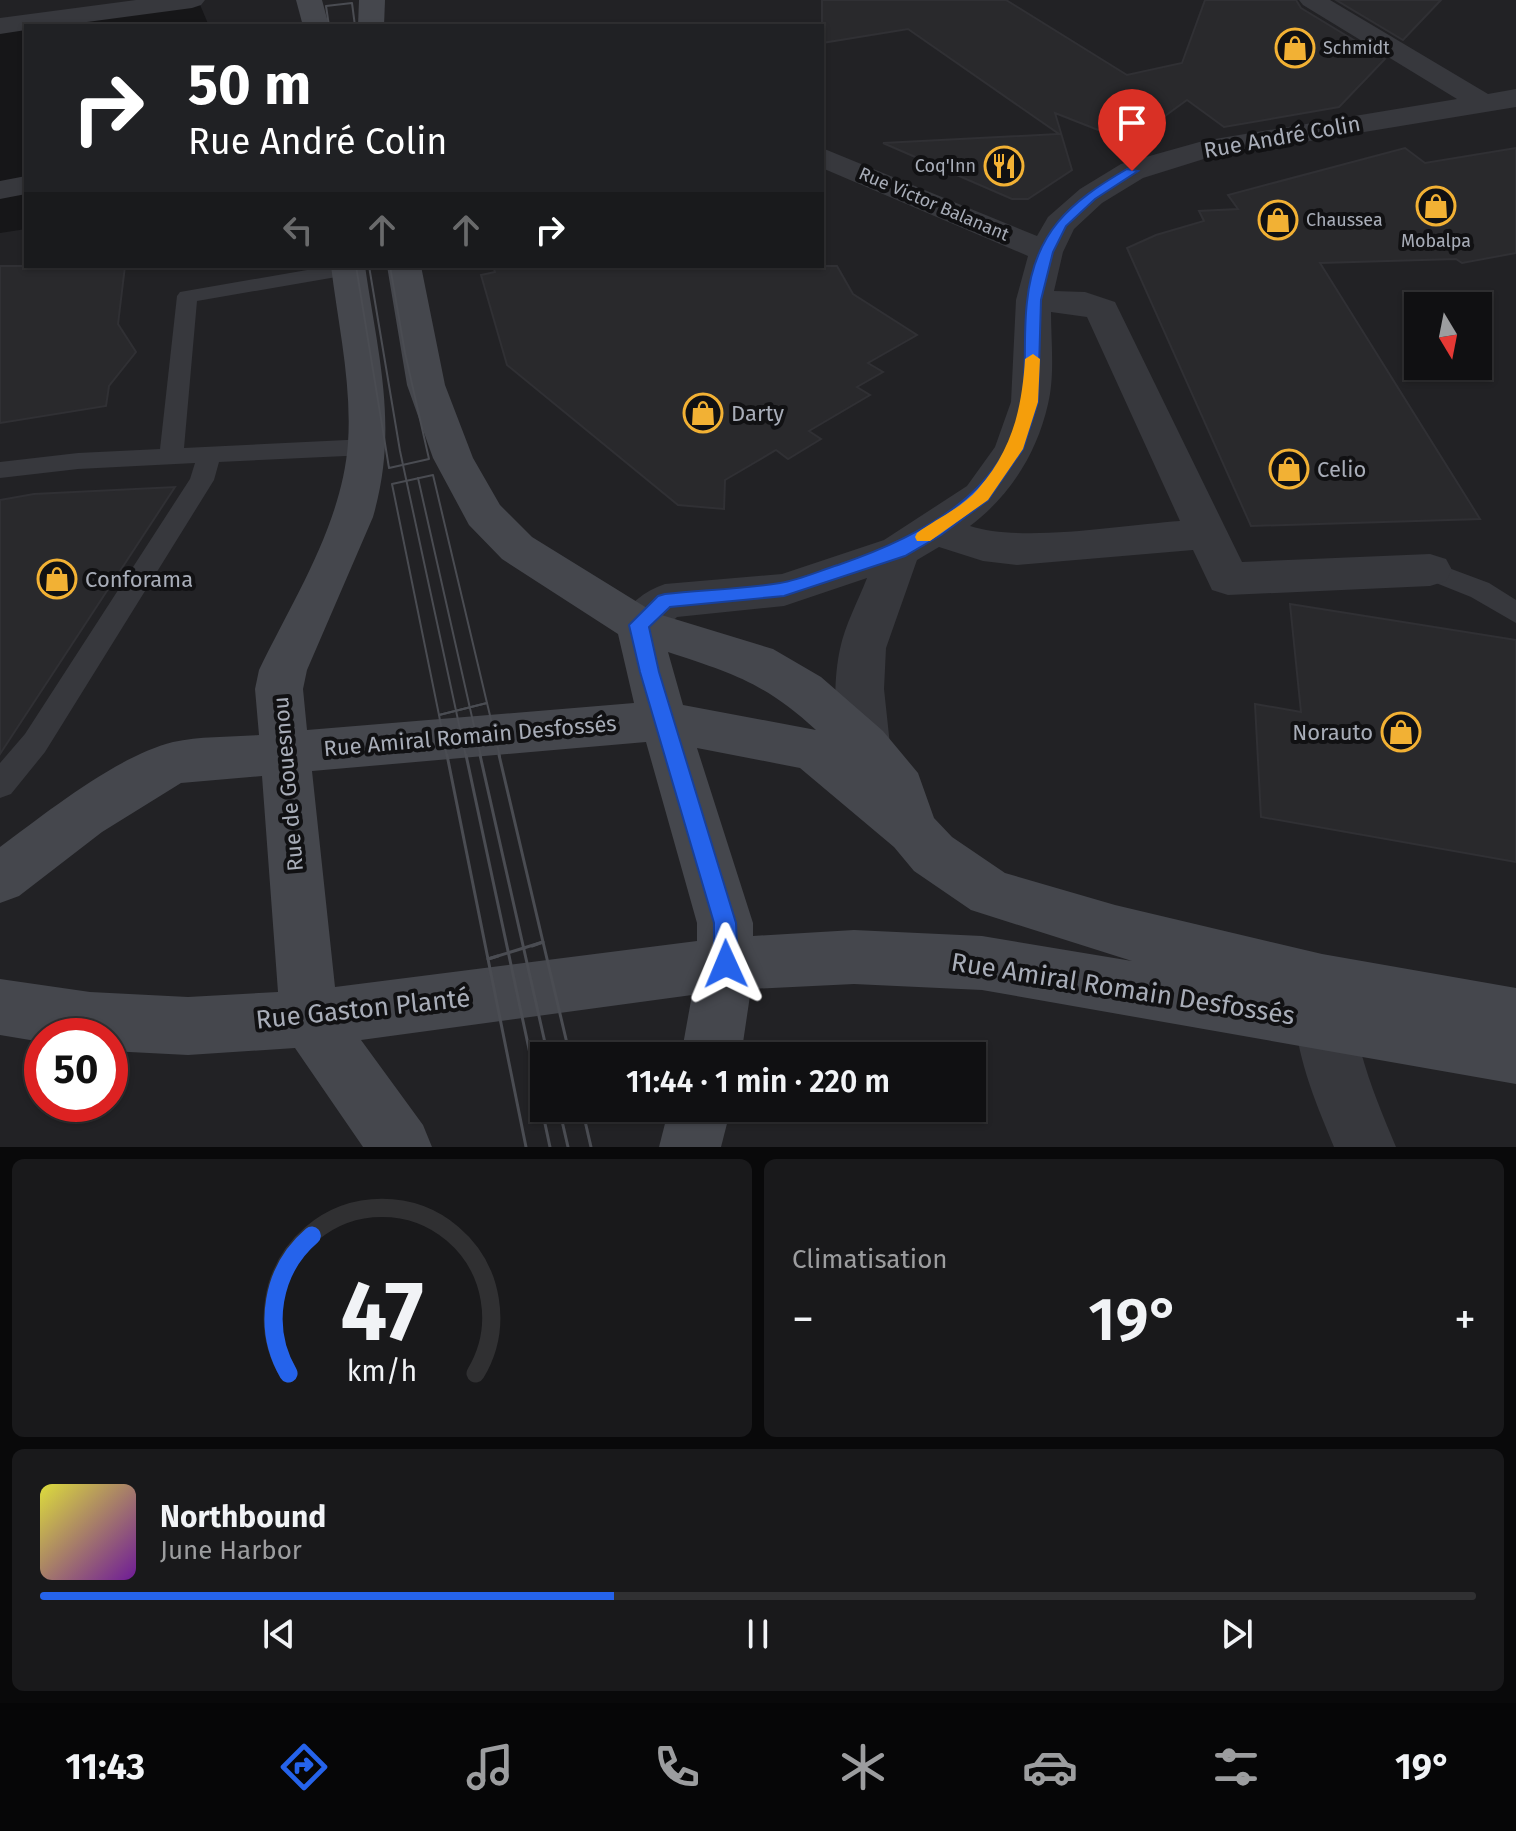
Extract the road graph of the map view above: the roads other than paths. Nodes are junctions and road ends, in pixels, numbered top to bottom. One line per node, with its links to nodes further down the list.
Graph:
1 (192, 0): 7 (street)
2 (309, 0): 5 (main road)
3 (372, 0): 6 (main road)
4 (1312, 0): 8 (street)
5 (315, 24)
6 (371, 24)
7 (0, 26)
8 (1499, 100): 12 (street, Rue André Colin)
9 (824, 158): 12 (street, Rue Victor Balanant)
10 (24, 185): 11 (street)
11 (0, 190)
12 (1046, 252): 15 (street, Rue André Colin)
13 (348, 268): 16 (main road, Rue de Gouesnou); 18 (lane)
14 (404, 268): 24 (main road)
15 (1034, 300): 20 (street); 21 (street, Rue André Colin)
16 (367, 447): 17 (lane); 27 (main road, Rue de Gouesnou)
17 (209, 454): 18 (lane); 28 (lane)
18 (171, 456): 19 (lane)
19 (0, 470)
20 (1206, 534): 21 (street); 22 (street)
21 (917, 541): 24 (street, Rue André Colin); 26 (street)
22 (1430, 570): 23 (lane)
23 (1516, 613)
24 (639, 625): 25 (main road); 26 (main road, Rue Amiral Romain Desfossés)
25 (664, 722): 27 (main road, Rue Amiral Romain Desfossés); 29 (main road, Rue Amiral Romain Desfossés); 31 (main road)
26 (865, 745): 29 (main road, Rue Amiral Romain Desfossés)
27 (284, 752): 30 (main road); 35 (main road, Rue de Gouesnou)
28 (0, 785)
29 (913, 831): 32 (main road, Rue Amiral Romain Desfossés)
30 (0, 879)
31 (726, 964): 32 (main road, Rue Amiral Romain Desfossés); 35 (main road, Rue Gaston Planté); 36 (main road)
32 (1323, 1000): 34 (main road, Rue Amiral Romain Desfossés); 37 (main road, Rue Amiral Romain Desfossés); 41 (street)
33 (0, 1007): 35 (main road, Rue Gaston Planté)
34 (1516, 1016)
35 (309, 1019): 39 (main road)
36 (713, 1042)
37 (1516, 1054)
38 (696, 1122): 40 (main road)
39 (401, 1147)
40 (690, 1147)
41 (1365, 1147)

